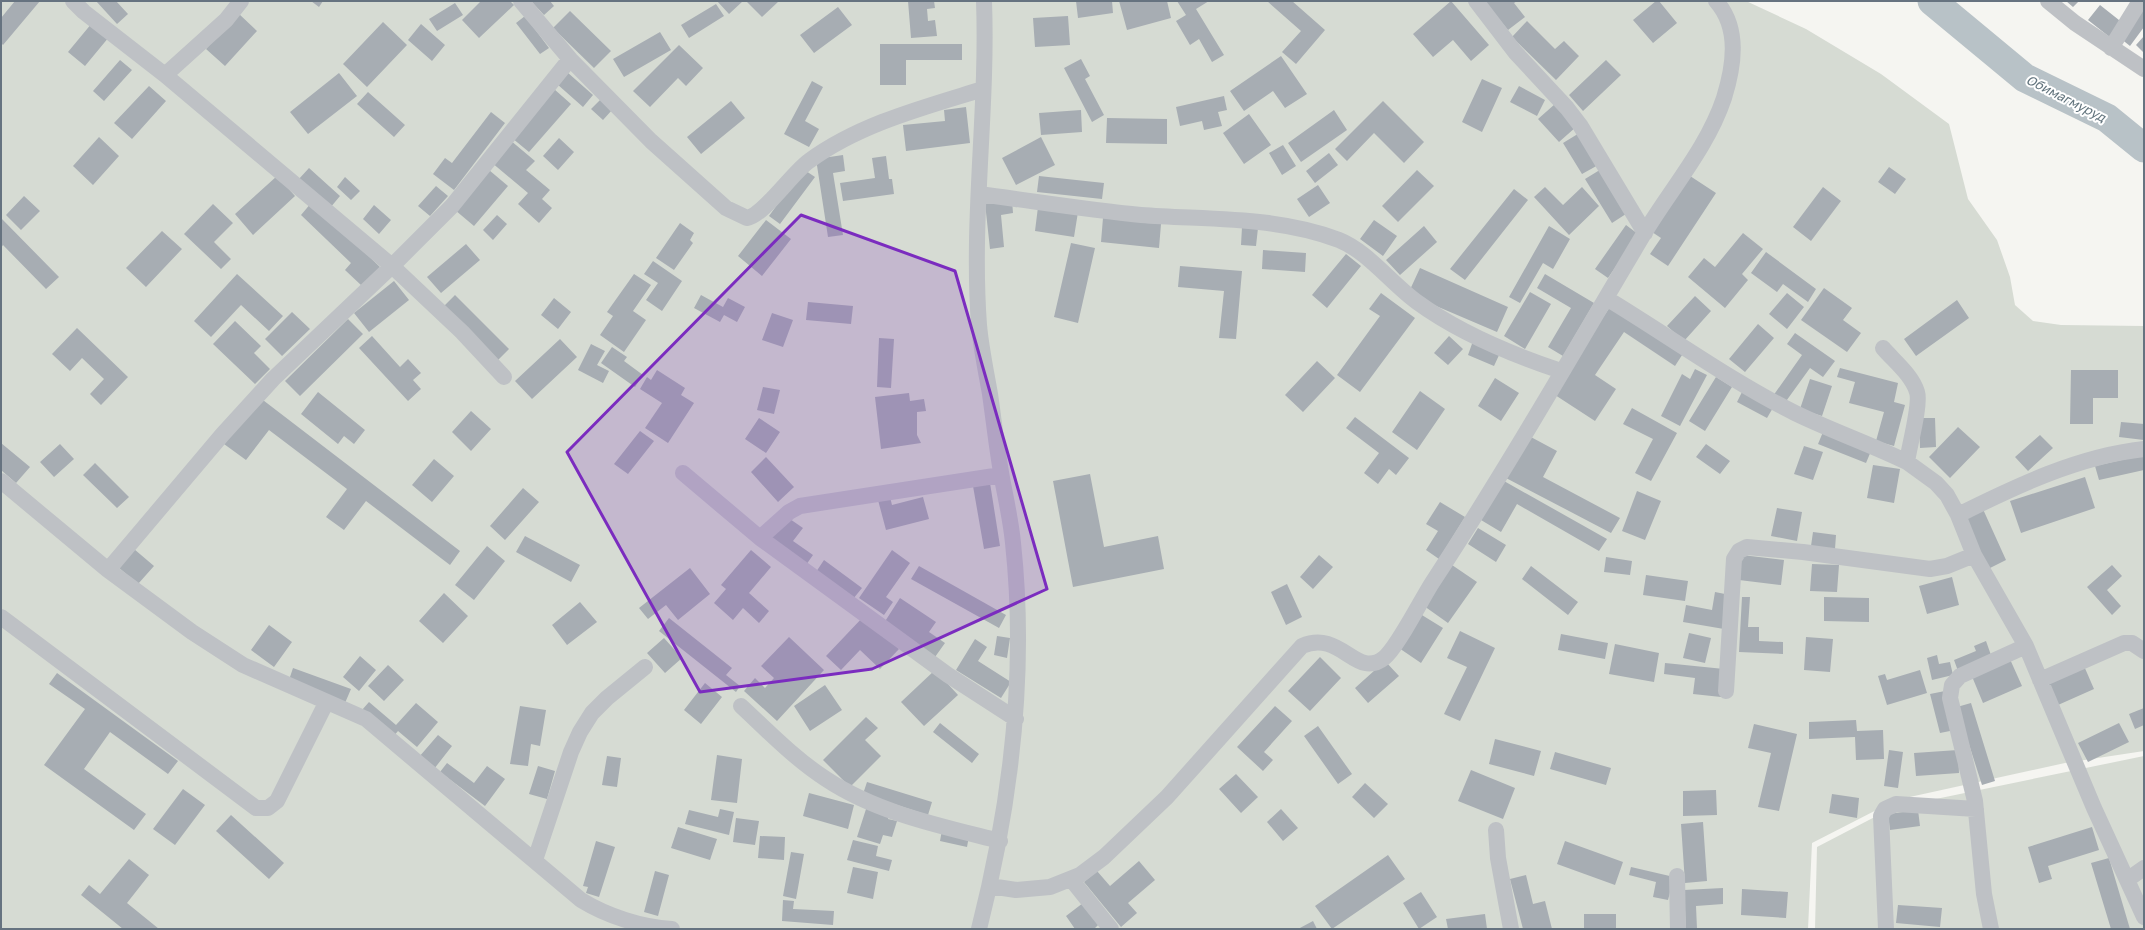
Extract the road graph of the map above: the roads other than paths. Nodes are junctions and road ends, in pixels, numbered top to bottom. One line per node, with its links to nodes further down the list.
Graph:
1 (73, 1): 12 (street)
2 (241, 1): 12 (street)
3 (521, 1): 10 (street)
4 (984, 1): 13 (street)
5 (1476, 1): 15 (street)
6 (1716, 1): 15 (street)
7 (2048, 1): 9 (street)
8 (2140, 1): 9 (street)
9 (2111, 48): 11 (street)
10 (570, 59): 13 (street); 16 (street)
11 (2144, 69)
12 (165, 75): 16 (street)
13 (983, 89): 14 (street)
14 (979, 194): 19 (street); 24 (street)
15 (1644, 233): 17 (street)
16 (392, 266): 20 (street); 29 (street)
17 (1606, 298): 19 (street); 22 (street)
18 (1883, 348): 22 (street)
19 (1561, 371): 45 (street)
20 (504, 378)
21 (2144, 449): 26 (street)
22 (1907, 462): 26 (street)
23 (683, 473): 27 (street)
24 (1001, 475): 27 (street); 38 (street)
25 (1, 481): 29 (street)
26 (1958, 515): 28 (street)
27 (760, 538): 38 (street)
28 (1974, 555): 31 (street); 35 (street)
29 (108, 570): 36 (street)
30 (1, 618): 36 (street)
31 (2026, 646): 34 (street); 39 (street)
32 (2144, 651): 34 (street)
33 (645, 667): 42 (street)
34 (2040, 680): 46 (street)
35 (1726, 691)
36 (326, 703): 42 (street)
37 (741, 706): 41 (street)
38 (1016, 720): 41 (street)
39 (1976, 809): 54 (street); 55 (street)
40 (1496, 830): 52 (street)
41 (1000, 841): 47 (street)
42 (535, 860): 49 (street)
43 (2144, 868): 46 (street)
44 (1677, 876): 53 (street)
45 (1071, 879): 47 (street); 51 (street)
46 (2127, 880): 48 (street)
47 (990, 886): 50 (street)
48 (2144, 917)
49 (672, 929)
50 (979, 929)
51 (1112, 929)
52 (1511, 929)
53 (1678, 929)
54 (1886, 929)
55 (1991, 929)

